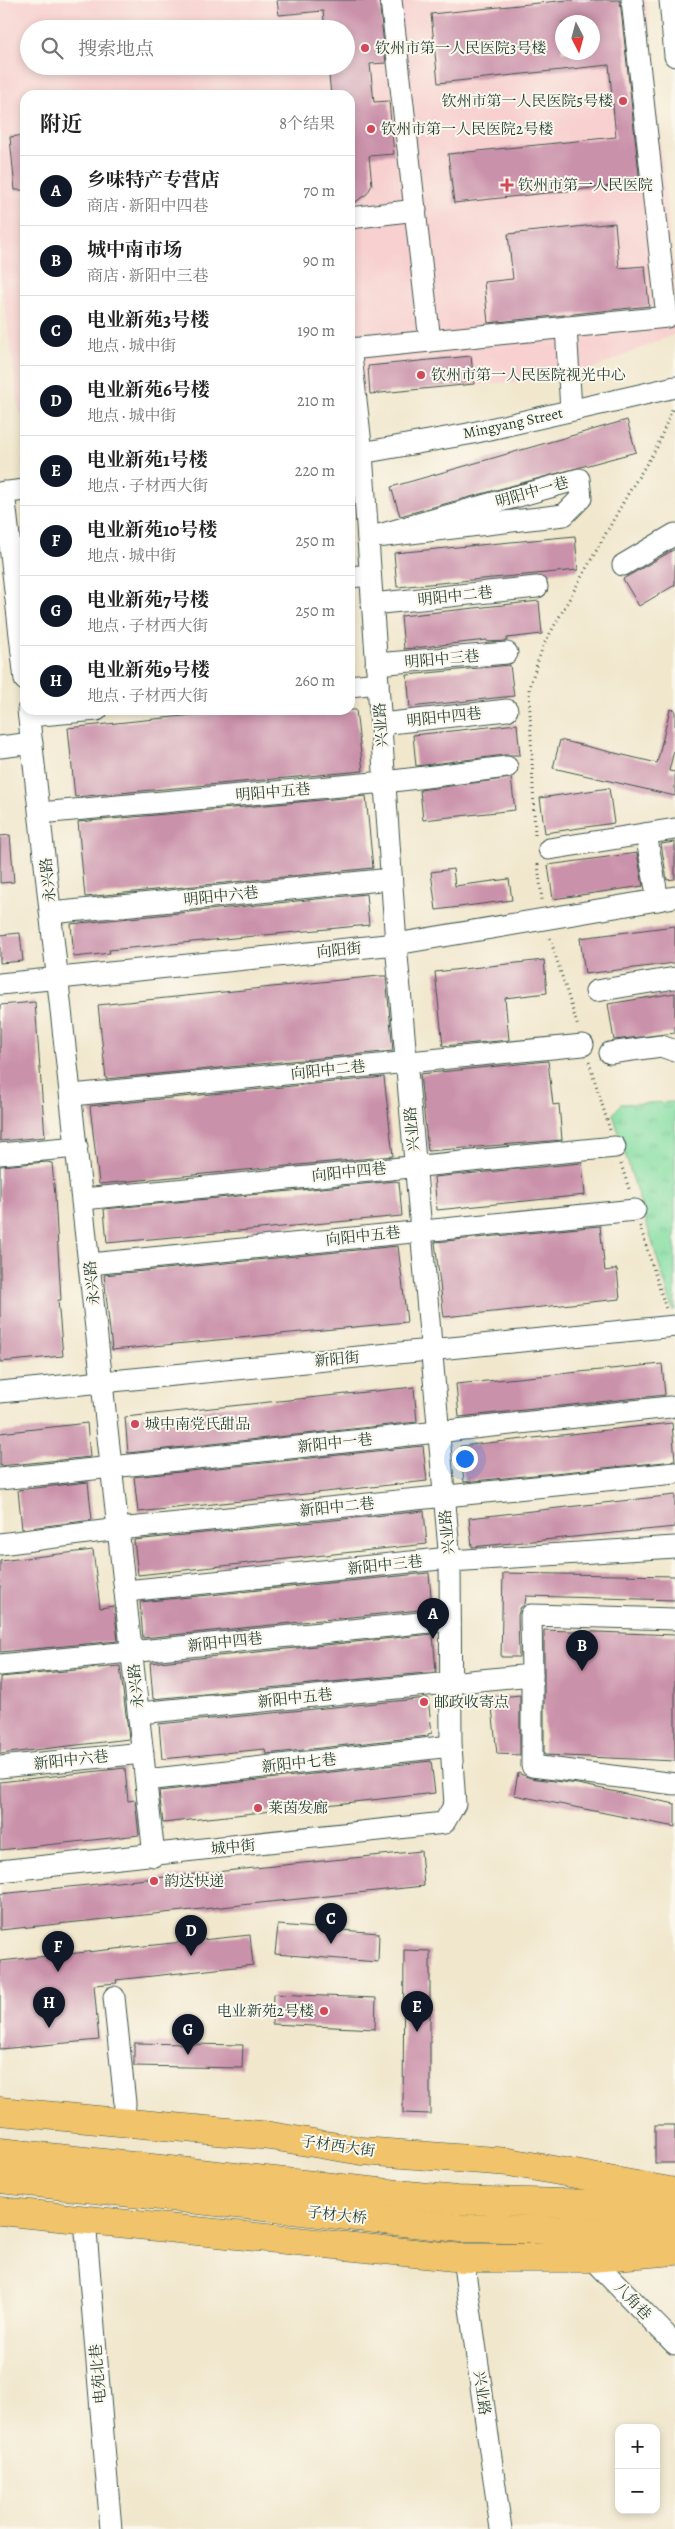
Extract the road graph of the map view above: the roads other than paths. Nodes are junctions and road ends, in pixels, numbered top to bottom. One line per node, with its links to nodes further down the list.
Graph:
1 (392, 0): 5 (street)
2 (632, 0): 7 (street)
3 (670, 0): 4 (street)
4 (675, 56)
5 (416, 210): 6 (street); 8 (street)
6 (355, 217)
7 (566, 327): 8 (street); 11 (street)
8 (430, 341): 9 (street)
9 (355, 348)
10 (675, 387): 11 (street, Mingyang Street)
11 (571, 410): 13 (street, Mingyang Street)
12 (355, 436): 13 (street, 兴业路)
13 (356, 454): 17 (street, 兴业路)
14 (20, 490): 15 (street)
15 (2, 492): 21 (street)
16 (675, 534): 18 (street)
17 (368, 538): 17 (street, 明阳中一巷); 19 (street, 兴业路)
18 (623, 565)
19 (360, 576): 22 (street, 兴业路)
20 (537, 587): 22 (street, 明阳中二巷)
21 (20, 604)
22 (372, 604): 24 (street, 兴业路)
23 (507, 653): 24 (street, 明阳中三巷)
24 (377, 674): 25 (street, 明阳中三巷); 28 (street, 兴业路)
25 (355, 684)
26 (507, 710): 28 (street, 明阳中四巷)
27 (29, 715): 29 (street, 永兴路)
28 (381, 724): 32 (street, 兴业路)
29 (32, 743): 30 (street); 33 (street, 永兴路)
30 (0, 747)
31 (506, 767): 32 (street, 明阳中五巷)
32 (385, 782): 33 (street, 明阳中五巷); 37 (street, 兴业路)
33 (40, 814): 39 (street, 永兴路)
34 (675, 829): 35 (street)
35 (646, 834): 36 (street); 38 (street)
36 (550, 849)
37 (391, 879): 39 (street, 明阳中六巷); 40 (street, 兴业路)
38 (666, 898): 40 (street, 向阳街)
39 (51, 912): 42 (street, 永兴路)
40 (396, 944): 42 (street, 向阳街); 48 (street, 兴业路)
41 (675, 978): 44 (street)
42 (59, 979): 43 (street, 向阳街); 49 (street, 永兴路)
43 (0, 984)
44 (596, 991)
45 (583, 1045): 48 (street, 向阳中二巷)
46 (675, 1051): 47 (street)
47 (610, 1053)
48 (406, 1062): 49 (street, 向阳中二巷); 53 (street, 兴业路)
49 (72, 1095): 50 (street, 永兴路)
50 (77, 1146): 52 (street); 54 (street, 永兴路)
51 (616, 1147): 53 (street, 向阳中四巷)
52 (0, 1154)
53 (415, 1166): 54 (street, 向阳中四巷); 56 (street, 兴业路)
54 (83, 1198): 57 (street, 永兴路)
55 (635, 1210): 56 (street, 向阳中五巷)
56 (421, 1230): 57 (street, 向阳中五巷); 59 (street, 兴业路)
57 (90, 1264): 60 (street, 永兴路)
58 (675, 1326): 59 (street, 新阳街)
59 (431, 1350): 60 (street, 新阳街); 63 (street, 兴业路)
60 (102, 1381): 61 (street, 新阳街); 64 (street, 永兴路)
61 (0, 1392)
62 (670, 1407): 63 (street, 新阳中一巷)
63 (438, 1432): 64 (street, 新阳中一巷); 67 (street, 兴业路)
64 (112, 1466): 66 (street, 新阳中一巷); 68 (street, 永兴路)
65 (675, 1473): 67 (street, 新阳中二巷)
66 (0, 1479)
67 (444, 1496): 68 (street, 新阳中二巷); 71 (street, 兴业路)
68 (119, 1529): 69 (street, 新阳中二巷); 72 (street, 永兴路)
69 (0, 1544)
70 (675, 1547): 71 (street, 新阳中三巷)
71 (450, 1562): 72 (street, 新阳中三巷); 74 (street, 兴业路)
72 (126, 1591): 75 (street, 永兴路)
73 (675, 1619): 77 (street)
74 (450, 1620): 75 (street, 新阳中四巷); 78 (street, 兴业路)
75 (132, 1651): 76 (street, 新阳中四巷); 79 (street, 永兴路)
76 (0, 1665)
77 (532, 1675): 78 (street, 新阳中五巷); 84 (street)
78 (451, 1682): 79 (street, 新阳中五巷); 80 (street, 兴业路)
79 (139, 1713): 81 (street, 永兴路)
80 (451, 1746): 83 (street, 新阳中七巷); 85 (street, 兴业路)
81 (143, 1753): 82 (street, 新阳中六巷); 83 (street, 永兴路)
82 (0, 1767)
83 (146, 1780): 86 (street, 永兴路)
84 (675, 1784)
85 (455, 1804): 86 (street, 城中街)
86 (154, 1856): 87 (street, 城中街)
87 (0, 1871)
88 (114, 1997): 90 (street)
89 (0, 2111): 90 (main road, 子材西大街)
90 (124, 2122): 93 (main road, 子材西大街)
91 (0, 2152): 94 (main road, 子材大桥)
92 (0, 2178): 97 (main road, 子材大桥)
93 (675, 2192)
94 (675, 2206)
95 (0, 2211): 96 (main road)
96 (85, 2220): 99 (main road); 102 (street, 电苑北巷)
97 (675, 2233)
98 (675, 2252): 100 (main road)
99 (464, 2258): 100 (main road); 103 (street, 兴业路)
100 (590, 2258): 101 (street, 八角巷)
101 (675, 2344)
102 (111, 2529)
103 (501, 2529)

